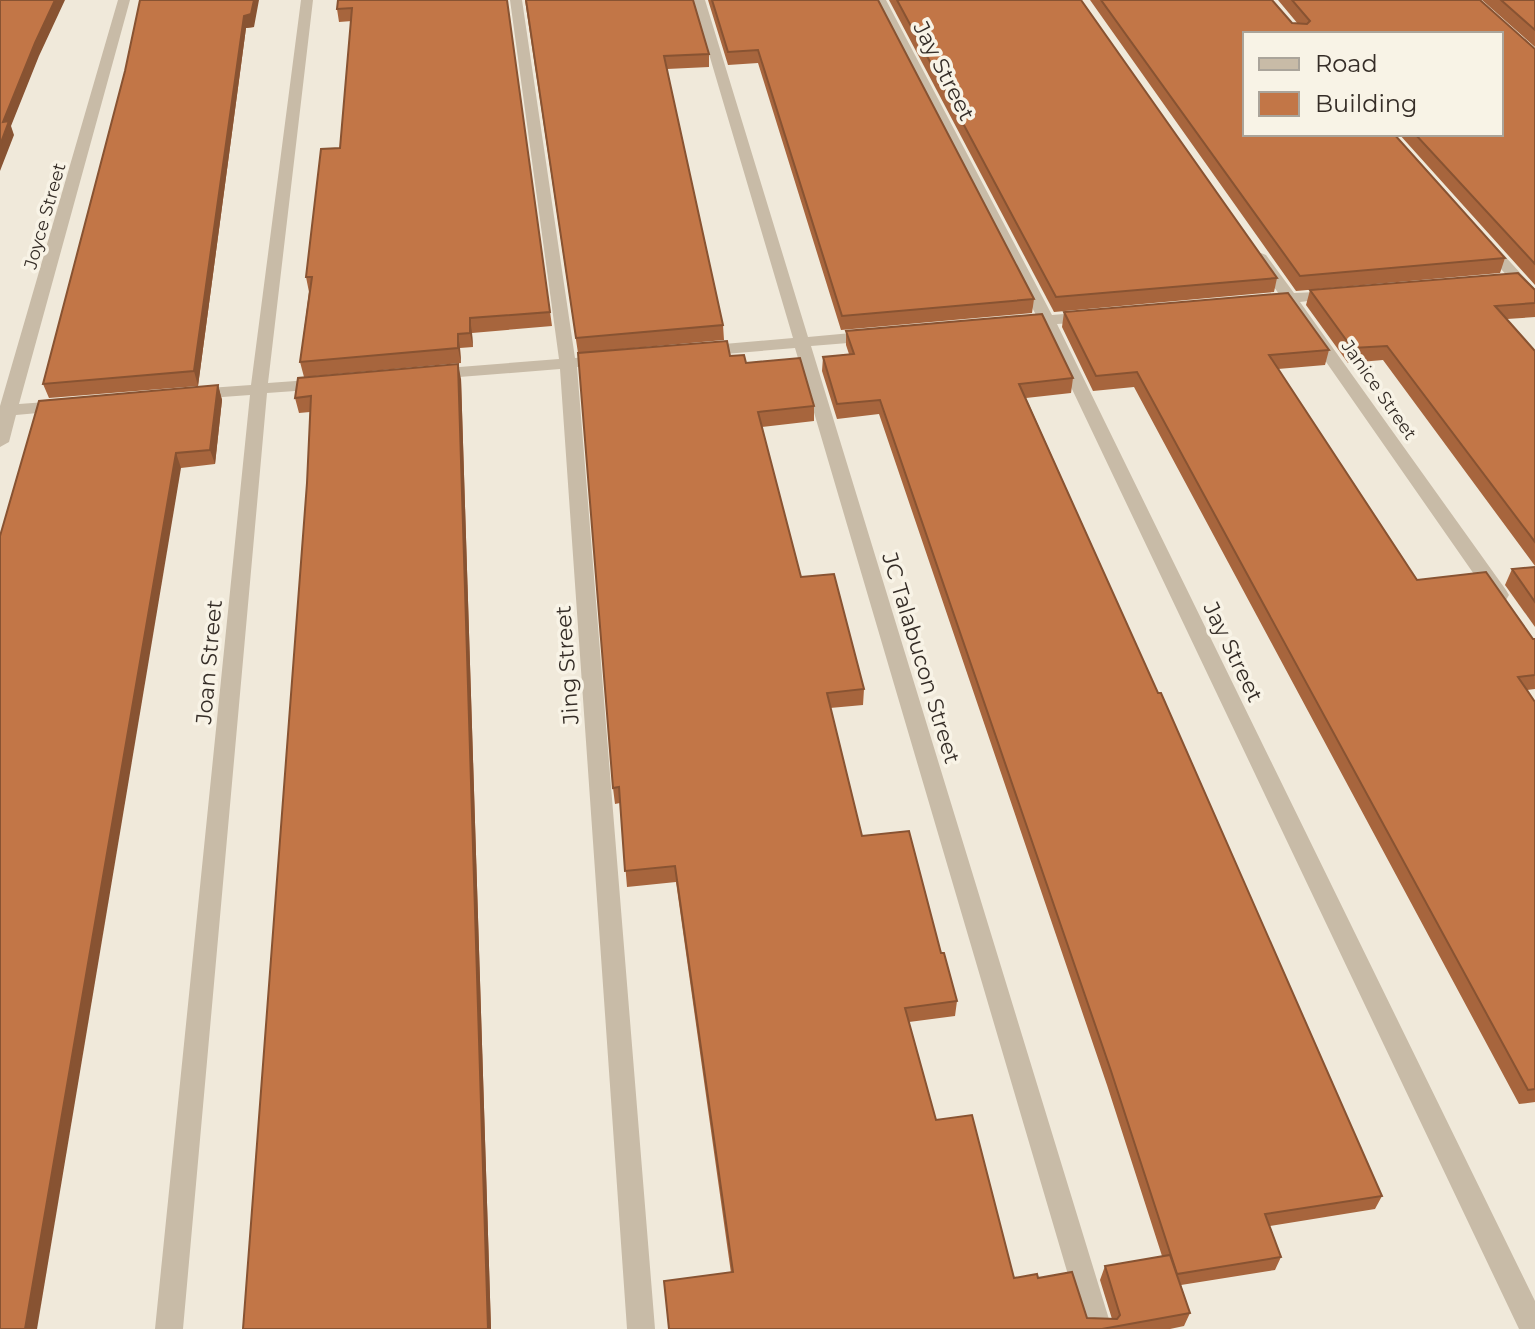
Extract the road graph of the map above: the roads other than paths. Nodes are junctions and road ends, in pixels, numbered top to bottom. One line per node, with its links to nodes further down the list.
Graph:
1 (124, 0): 25 (street, Joyce Street)
2 (307, 0): 22 (street, Joan Street)
3 (516, 0): 19 (street, Jing Street)
4 (699, 0): 16 (street, JC Talabucon Street)
5 (880, 0): 13 (street, Jay Street)
6 (1479, 237): 10 (street)
7 (1253, 246): 9 (street, Janice Street)
8 (1350, 293): 9 (street)
9 (1290, 298): 11 (street); 27 (street, Janice Street)
10 (1535, 298)
11 (1244, 302)
12 (1107, 315): 13 (street)
13 (1047, 320): 14 (street); 31 (street, Jay Street)
14 (1001, 324)
15 (894, 334): 16 (street)
16 (802, 342): 17 (street); 30 (street, JC Talabucon Street)
17 (677, 354)
18 (630, 358): 19 (street)
19 (568, 363): 20 (street); 29 (street, Jing Street)
20 (414, 376)
21 (337, 383): 22 (street)
22 (259, 389): 23 (street); 28 (street, Joan Street)
23 (181, 396)
24 (72, 405): 25 (street)
25 (5, 411): 26 (street, Joyce Street)
26 (0, 442)
27 (1508, 608)
28 (169, 1329)
29 (641, 1329)
30 (1098, 1329)
31 (1534, 1329)

